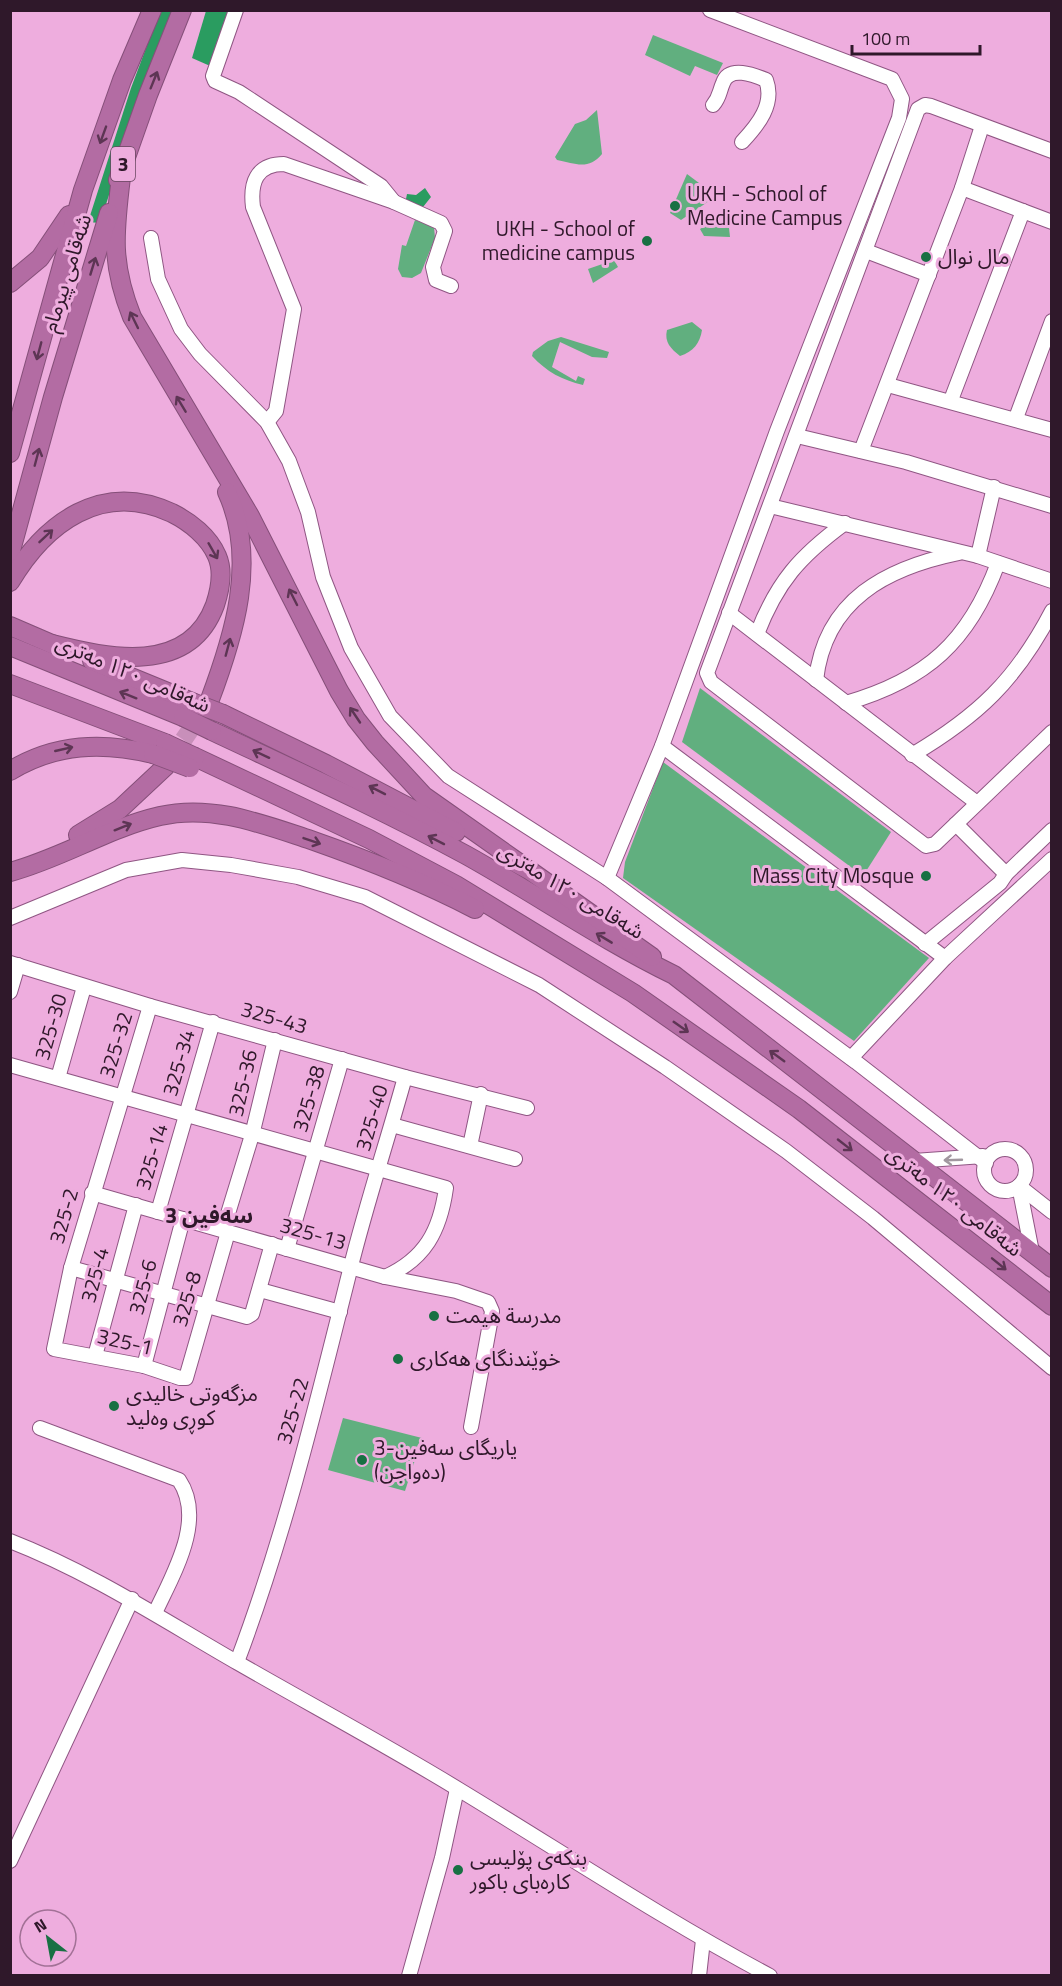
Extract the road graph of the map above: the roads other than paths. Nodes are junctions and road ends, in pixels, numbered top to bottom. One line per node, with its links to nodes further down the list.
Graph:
1 (152, 10): 11 (highway, شەقامی پیرمام / 3, one-way to 11)
2 (182, 10): 9 (highway, شەقامی پیرمام / 3, one-way to 2)
3 (236, 10): 12 (street)
4 (710, 10): 53 (street)
5 (712, 105): 7 (street)
6 (982, 126): 8 (street); 10 (street); 16 (street)
7 (742, 142)
8 (1052, 151)
9 (122, 169): 27 (highway, one-way to 9); 35 (highway, شەقامی پیرمام / 3, one-way to 9)
10 (962, 188): 13 (street); 17 (street)
11 (83, 190): 18 (highway); 29 (highway, شەقامی پیرمام / 3, one-way to 29)
12 (394, 202): 19 (street); 24 (street)
13 (1023, 211): 14 (street); 22 (street)
14 (1052, 222)
15 (151, 238): 24 (street)
16 (866, 251): 17 (street); 26 (street)
17 (929, 275): 21 (street)
18 (10, 283)
19 (450, 286)
20 (1052, 321): 23 (street)
21 (888, 385): 22 (street); 28 (street)
22 (951, 400): 23 (street)
23 (1016, 418): 25 (street)
24 (267, 422): 65 (street)
25 (1052, 430)
26 (797, 436): 28 (street); 31 (street)
27 (201, 437): 50 (highway, one-way to 27); 62 (highway, one-way to 27)
28 (861, 451): 30 (street)
29 (10, 453)
30 (994, 487): 32 (street); 36 (street)
31 (770, 506): 33 (street); 41 (street)
32 (1052, 506)
33 (845, 523): 34 (street); 43 (street)
34 (963, 552): 36 (street); 46 (street)
35 (10, 554)
36 (978, 556): 37 (street)
37 (998, 563): 38 (street); 49 (street)
38 (1052, 581)
39 (10, 582): 44 (highway, one-way to 44)
40 (1052, 612): 55 (street)
41 (729, 613): 43 (street); 58 (street)
42 (14, 627): 44 (highway)
43 (757, 634): 46 (street)
44 (52, 644): 50 (highway)
45 (10, 646): 50 (highway, شەقامی ١٢٠ مەتری, one-way to 45)
46 (816, 680): 49 (street)
47 (10, 684): 51 (highway, شەقامی ١٢٠ مەتری)
48 (10, 691): 51 (highway)
49 (846, 704): 55 (street)
50 (195, 707): 62 (highway, one-way to 50, bridge); 70 (highway, شەقامی ١٢٠ مەتری, one-way to 50, bridge)
51 (76, 708): 54 (highway, شەقامی ١٢٠ مەتری)
52 (1052, 732): 57 (street)
53 (662, 746): 65 (street); 67 (street)
54 (161, 754): 56 (highway, one-way to 54); 61 (highway); 73 (highway, شەقامی ١٢٠ مەتری, bridge)
55 (912, 754): 57 (street)
56 (10, 771)
57 (977, 803): 58 (street)
58 (956, 824): 64 (street)
59 (1052, 830): 64 (street)
60 (1052, 859): 68 (street)
61 (10, 864)
62 (522, 866): 70 (highway)
63 (10, 872): 73 (highway, one-way to 73)
64 (1006, 873): 67 (street)
65 (607, 878): 77 (street)
66 (10, 918): 117 (street)
67 (922, 941): 68 (street)
68 (945, 958): 77 (street)
69 (14, 964): 71 (street, 325-43); 72 (street)
70 (674, 975): 92 (highway, شەقامی ١٢٠ مەتری, one-way to 70)
71 (84, 987): 74 (street, 325-43); 81 (street, 325-30)
72 (10, 992)
73 (633, 993): 111 (highway, شەقامی ١٢٠ مەتری, one-way to 111)
74 (150, 1006): 75 (street, 325-43); 83 (street, 325-32)
75 (213, 1022): 76 (street, 325-43); 85 (street, 325-34)
76 (275, 1040): 78 (street, 325-43); 87 (street, 325-36)
77 (851, 1058): 90 (street)
78 (342, 1059): 80 (street, 325-43); 89 (street, 325-38)
79 (10, 1065): 81 (street)
80 (405, 1077): 82 (street, 325-43); 86 (street, 325-40)
81 (58, 1078): 83 (street)
82 (481, 1094): 84 (street, 325-43); 88 (street)
83 (123, 1097): 85 (street); 95 (street, 325-2)
84 (527, 1108)
85 (186, 1115): 87 (street); 97 (street, 325-14)
86 (392, 1125): 88 (street); 93 (street, 325-40)
87 (252, 1135): 89 (street); 100 (street, 325-36)
88 (470, 1146): 91 (street)
89 (315, 1151): 93 (street); 102 (street, 325-38)
90 (985, 1158): 92 (street, one-way to 92); 94 (street); 94 (street)
91 (515, 1159)
92 (914, 1161): 103 (highway, شەقامی ١٢٠ مەتری)
93 (379, 1169): 104 (street, 325-22); 107 (street)
94 (1019, 1186): 98 (street); 103 (street)
95 (92, 1193): 96 (street, 325-13); 105 (street, 325-2)
96 (136, 1205): 97 (street, 325-13); 108 (street, 325-4)
97 (158, 1212): 99 (street, 325-13)
98 (1052, 1212)
99 (183, 1219): 100 (street, 325-13); 110 (street, 325-6)
100 (226, 1231): 101 (street, 325-13); 112 (street, 325-8)
101 (272, 1244): 102 (street, 325-13); 109 (street)
102 (287, 1249): 104 (street, 325-13)
103 (1032, 1252): 106 (highway, شەقامی ١٢٠ مەتری)
104 (351, 1267): 107 (street, 325-13); 113 (street, 325-22)
105 (71, 1268): 108 (street); 114 (street, 325-2)
106 (1052, 1268)
107 (385, 1277): 119 (street, 325-13)
108 (114, 1281): 110 (street); 115 (street, 325-4)
109 (260, 1290): 112 (street); 113 (street)
110 (162, 1295): 112 (street); 116 (street, 325-6)
111 (1052, 1306)
112 (206, 1308): 118 (street, 325-8)
113 (340, 1312): 124 (street, 325-22)
114 (54, 1349): 115 (street, 325-1)
115 (95, 1356): 116 (street, 325-1)
116 (144, 1366): 118 (street, 325-1)
117 (1052, 1368)
118 (186, 1378)
119 (471, 1427)
120 (40, 1428): 123 (street)
121 (10, 1541): 122 (street)
122 (132, 1599): 123 (street); 126 (street)
123 (156, 1613): 124 (street)
124 (237, 1662): 125 (street)
125 (457, 1789): 127 (street); 128 (street)
126 (10, 1861)
127 (703, 1940): 129 (street); 130 (street)
128 (409, 1976)
129 (699, 1976)
130 (770, 1976)

